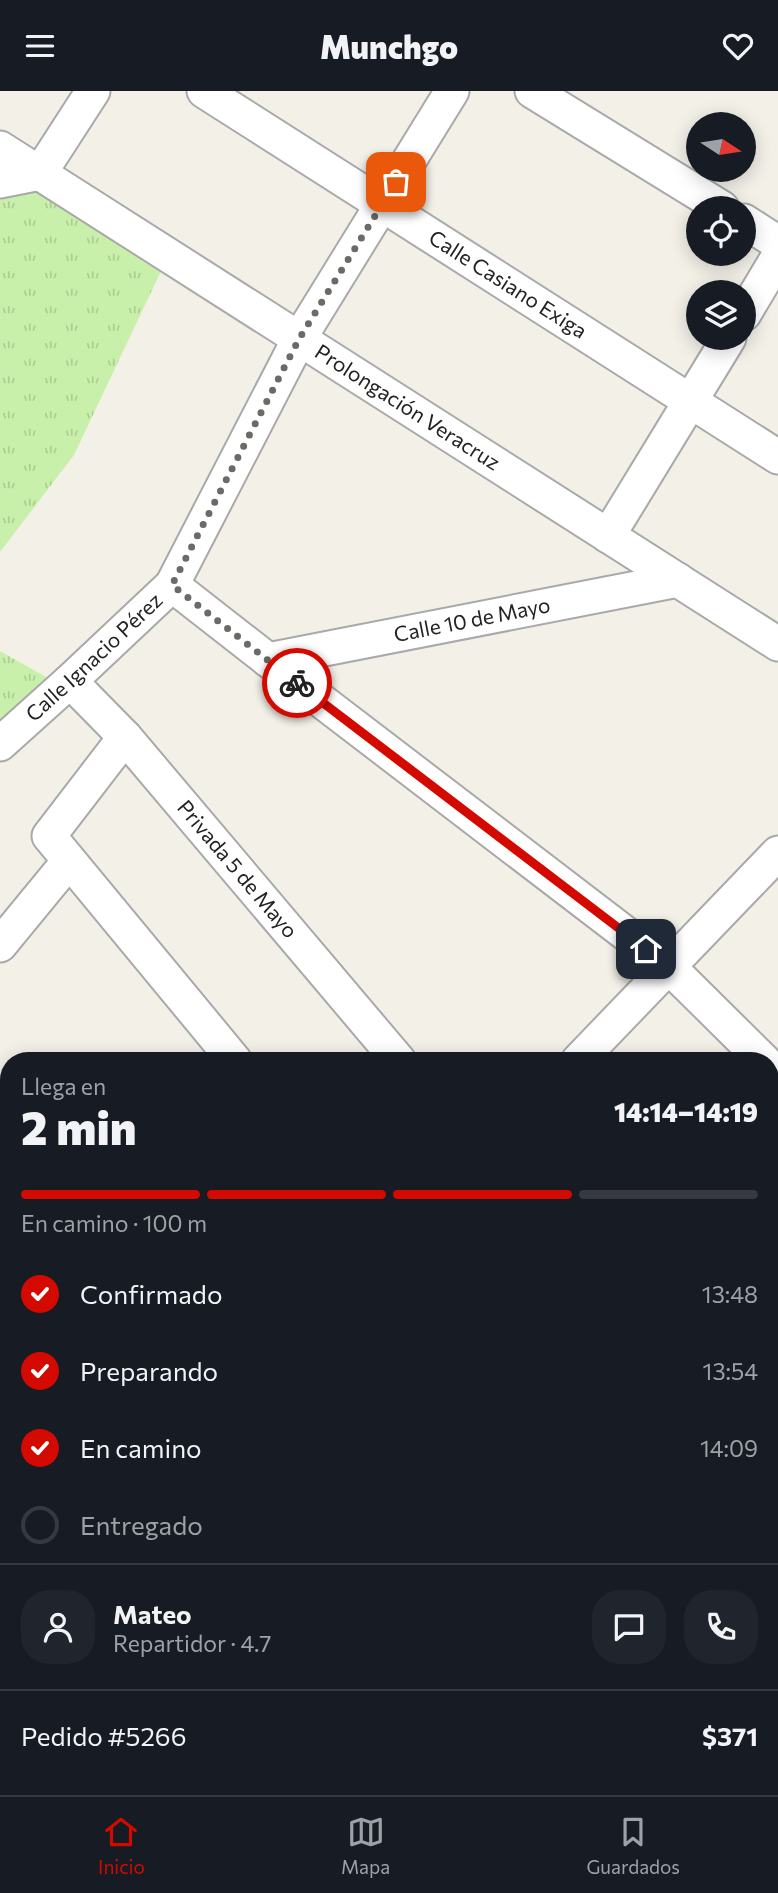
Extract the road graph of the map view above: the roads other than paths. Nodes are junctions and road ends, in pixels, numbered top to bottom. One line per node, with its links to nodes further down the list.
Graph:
1 (93, 91): 6 (street)
2 (204, 91): 9 (street, Calle Casiano Exiga)
3 (452, 91): 9 (street, Calle Ignacio Pérez)
4 (533, 91): 8 (street)
5 (0, 148): 6 (street, Prolongación Veracruz)
6 (40, 173): 7 (street); 14 (street, Prolongación Veracruz)
7 (0, 181)
8 (703, 196)
9 (382, 204): 14 (street, Calle Ignacio Pérez); 16 (street, Calle Casiano Exiga)
10 (756, 229): 11 (street)
11 (778, 243)
12 (778, 257): 13 (street)
13 (756, 294)
14 (299, 339): 18 (street, Prolongación Veracruz); 20 (street, Calle Ignacio Pérez)
15 (722, 350): 16 (street)
16 (690, 401): 17 (street, Calle Casiano Exiga); 18 (street)
17 (778, 457)
18 (608, 536): 19 (street, Prolongación Veracruz)
19 (678, 580): 21 (street, Prolongación Veracruz); 22 (street, Calle 10 de Mayo)
20 (172, 585): 22 (street); 23 (street, Calle Ignacio Pérez)
21 (778, 644)
22 (268, 660): 29 (street)
23 (70, 681): 24 (street, Privada 5 de Mayo); 25 (street, Calle Ignacio Pérez)
24 (125, 737): 26 (street); 31 (street, Privada 5 de Mayo)
25 (0, 744)
26 (59, 849): 28 (street); 30 (street)
27 (778, 853): 29 (street)
28 (0, 945)
29 (668, 966): 32 (street); 33 (street)
30 (228, 1052)
31 (391, 1052)
32 (587, 1052)
33 (755, 1052)

